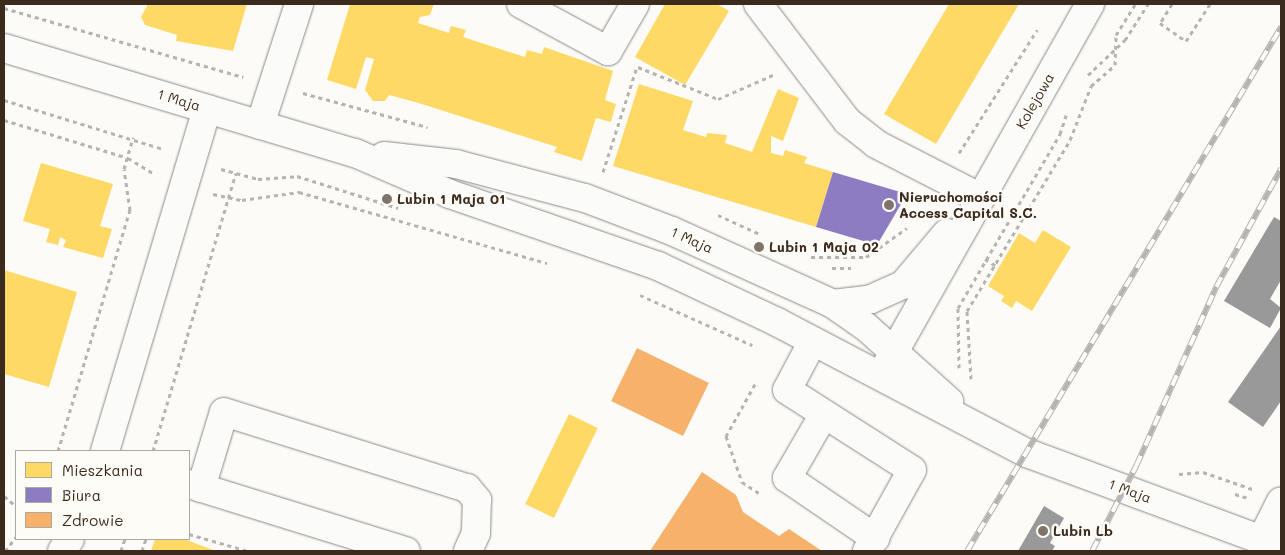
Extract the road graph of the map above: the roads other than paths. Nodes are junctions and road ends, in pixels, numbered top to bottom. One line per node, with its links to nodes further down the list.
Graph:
1 (299, 4): 8 (street)
2 (521, 4): 3 (street)
3 (635, 4)
4 (758, 4): 10 (street)
5 (1090, 4): 10 (street, Kolejowa)
6 (4, 48): 7 (street, 1 Maja)
7 (207, 109): 8 (street, 1 Maja); 17 (street)
8 (260, 125): 9 (street, 1 Maja)
9 (355, 153): 11 (street, 1 Maja); 12 (street, 1 Maja)
10 (979, 197): 11 (street, Kolejowa); 13 (street, Kolejowa)
11 (833, 304): 13 (street, 1 Maja)
12 (813, 341): 14 (street, 1 Maja); 15 (street)
13 (894, 352): 14 (street, Kolejowa); 16 (street, 1 Maja)
14 (880, 376): 16 (street, 1 Maja)
15 (824, 414): 22 (street); 22 (street)
16 (981, 429): 21 (street, 1 Maja)
17 (105, 450)
18 (195, 486): 24 (street); 25 (street)
19 (1269, 496): 21 (street)
20 (69, 540): 23 (street)
21 (1272, 543)
22 (871, 545)
23 (62, 551)
24 (406, 551)
25 (468, 551)

